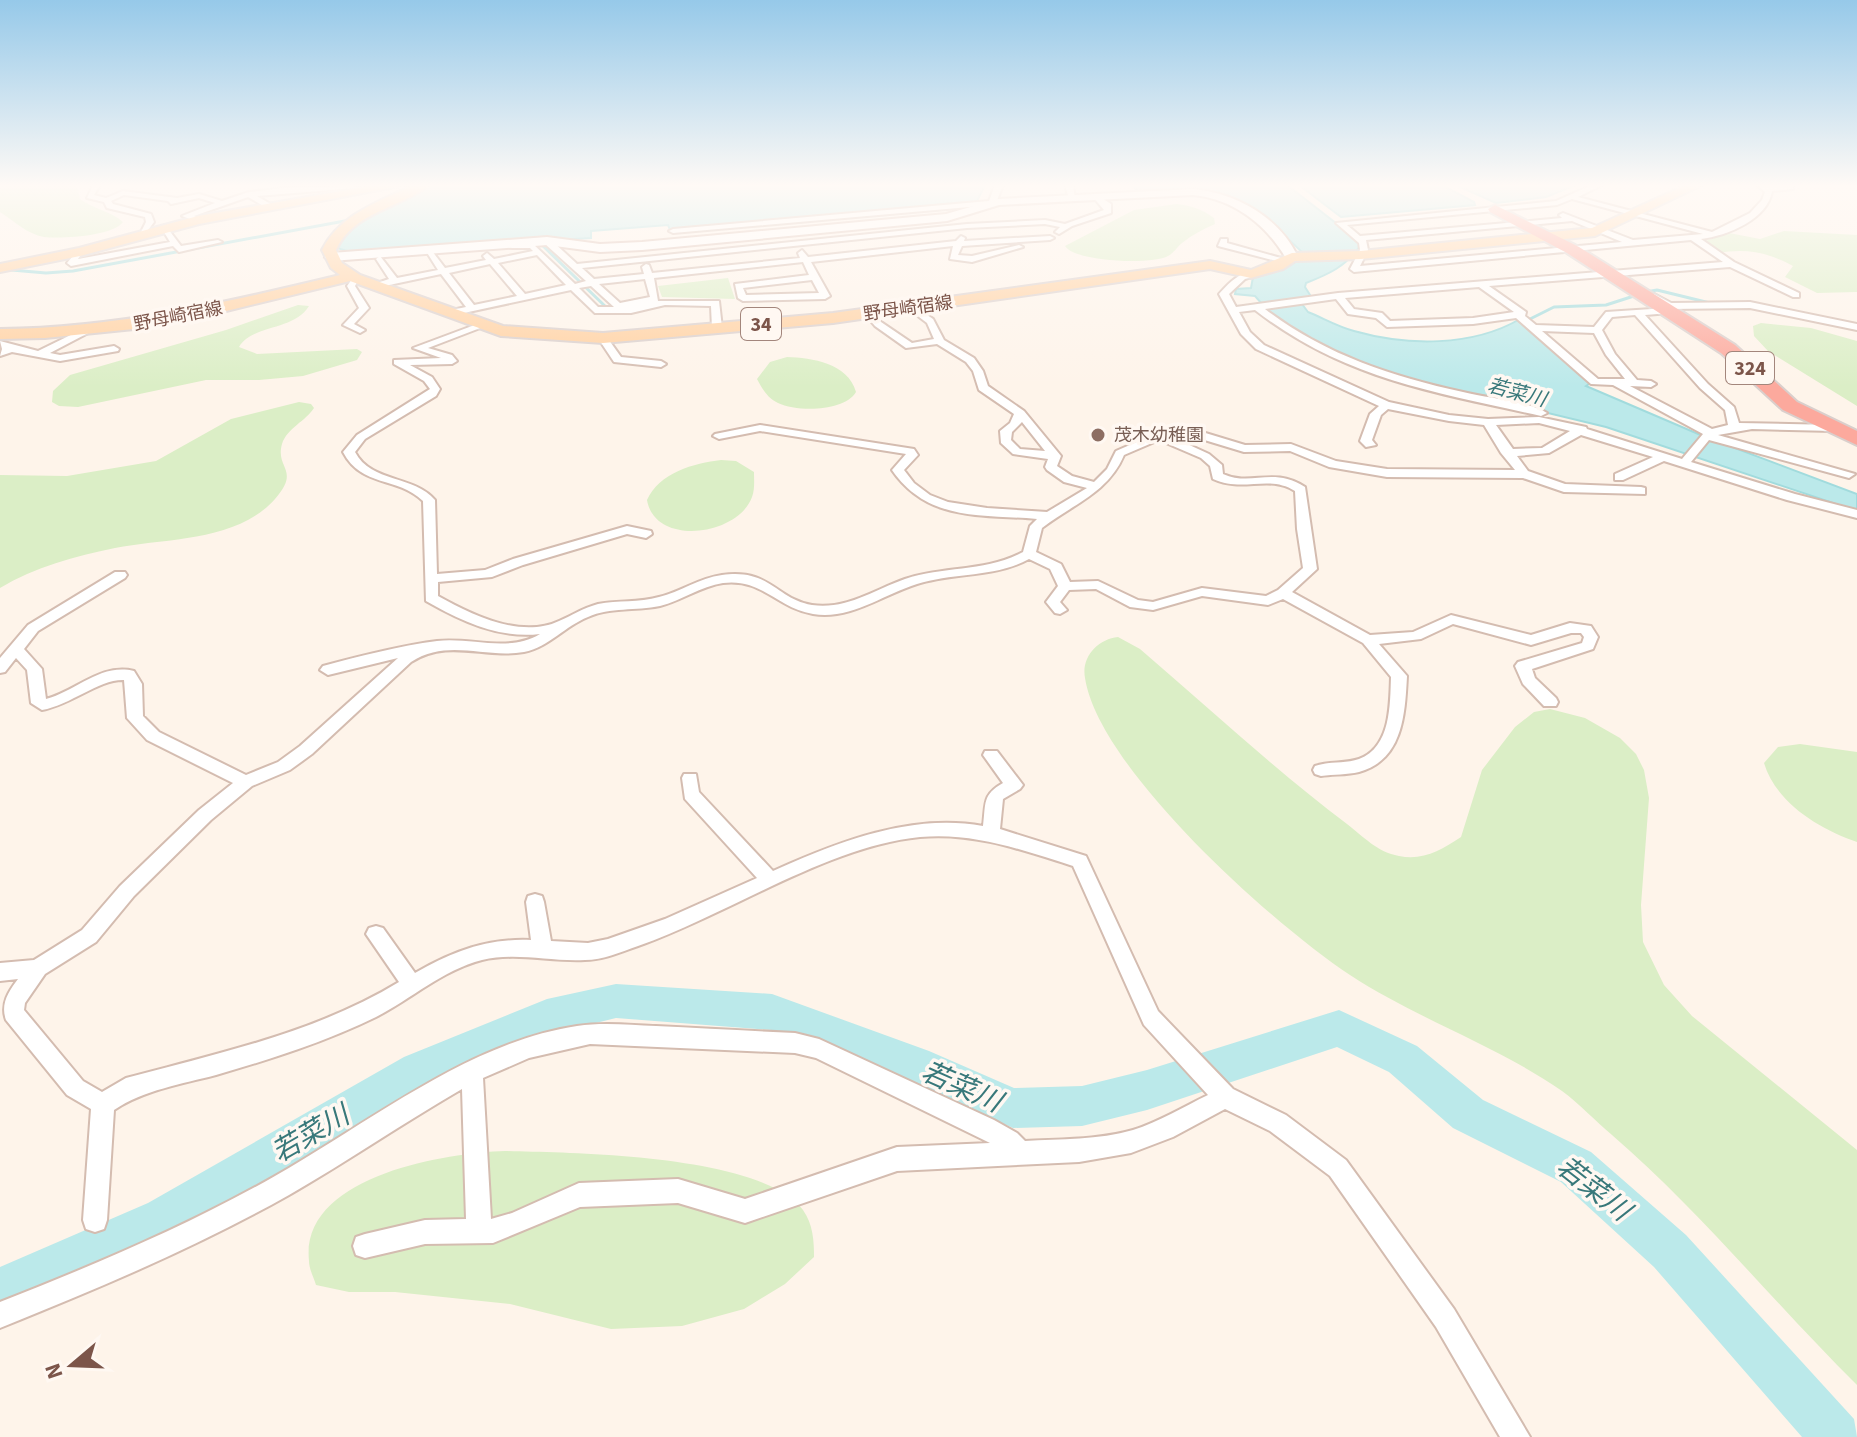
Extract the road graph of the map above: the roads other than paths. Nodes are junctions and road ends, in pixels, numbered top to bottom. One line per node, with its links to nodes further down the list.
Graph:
1 (81, 252): 23 (main road)
2 (128, 252): 23 (street)
3 (330, 252): 27 (main road)
4 (395, 252): 27 (street)
5 (441, 252): 24 (street)
6 (483, 252): 33 (street)
7 (539, 252): 33 (street); 49 (street)
8 (560, 252): 35 (street)
9 (643, 252): 35 (street); 41 (street)
10 (801, 252): 31 (street)
11 (883, 252): 31 (street)
12 (953, 252): 13 (street)
13 (998, 252)
14 (1258, 252): 30 (street)
15 (1289, 252): 30 (street)
16 (1358, 252): 25 (street)
17 (1391, 252): 25 (main road)
18 (1431, 252): 32 (street)
19 (1496, 252): 26 (street)
20 (1549, 252): 26 (street)
21 (1576, 252): 39 (highway, 324)
22 (1714, 252): 34 (street)
23 (78, 253): 36 (main road)
24 (429, 253): 28 (street); 38 (street)
25 (1356, 255): 30 (main road); 32 (street)
26 (1502, 256): 32 (street)
27 (331, 257): 43 (main road, 野母崎宿線 / 34)
28 (351, 258)
29 (380, 259): 45 (street)
30 (1290, 259): 40 (main road)
31 (806, 260): 41 (street); 44 (street)
32 (1444, 261): 37 (street)
33 (492, 262): 38 (street); 52 (street)
34 (1731, 264): 39 (street); 50 (street)
35 (577, 266): 46 (street)
36 (3, 267)
37 (1453, 268)
38 (444, 271): 45 (street); 55 (street)
39 (1610, 273): 47 (street); 53 (highway, 324)
40 (1251, 274): 54 (main road, 野母崎宿線 / 34); 57 (street)
41 (648, 276): 46 (street); 46 (street)
42 (1463, 276): 47 (street)
43 (354, 277): 48 (main road, 野母崎宿線 / 34); 64 (main road, 野母崎宿線); 65 (street)
44 (815, 277): 44 (street)
45 (395, 281): 48 (street)
46 (594, 282): 49 (street)
47 (1477, 284): 51 (street); 60 (street)
48 (375, 285): 58 (main road, 野母崎宿線 / 34)
49 (574, 286): 52 (street); 63 (street)
50 (1796, 295)
51 (1338, 296): 56 (street); 60 (street)
52 (530, 298): 55 (street)
53 (1643, 298): 62 (street); 66 (street); 83 (street); 84 (highway, 324)
54 (911, 307): 59 (main road, 野母崎宿線 / 34); 69 (street)
55 (472, 308): 58 (street)
56 (1259, 308): 57 (street); 85 (street)
57 (1235, 310): 80 (street)
58 (450, 313): 61 (main road, 野母崎宿線 / 34)
59 (869, 313): 63 (main road, 野母崎宿線 / 34); 69 (street)
60 (1527, 321): 66 (street); 77 (street)
61 (483, 325): 68 (main road, 野母崎宿線 / 34); 105 (street)
62 (1857, 327)
63 (717, 328): 68 (main road, 野母崎宿線 / 34)
64 (87, 330): 67 (main road, 野母崎宿線); 73 (street)
65 (360, 330)
66 (1597, 330): 78 (street)
67 (0, 334)
68 (603, 338): 76 (street)
69 (939, 341): 74 (street)
70 (6, 346): 72 (street); 73 (street)
71 (114, 349): 73 (street)
72 (0, 353)
73 (38, 355)
74 (965, 357): 75 (street); 81 (street)
75 (944, 363)
76 (661, 364)
77 (1615, 382): 78 (street); 86 (street)
78 (1634, 383): 79 (street)
79 (1651, 384)
80 (1386, 405): 82 (street); 90 (street)
81 (1020, 413): 92 (street); 92 (street)
82 (1488, 422): 85 (street); 91 (street)
83 (1734, 427): 84 (street); 86 (street)
84 (1834, 428): 89 (highway, 324)
85 (1584, 430): 91 (street); 93 (street)
86 (1709, 435): 94 (street); 96 (street)
87 (719, 436): 101 (street)
88 (1159, 436): 95 (street); 98 (street); 107 (street)
89 (1857, 439)
90 (1370, 445)
91 (1507, 453): 95 (street)
92 (1055, 456): 98 (street)
93 (1663, 457): 94 (street); 97 (street)
94 (1687, 460): 100 (street)
95 (1524, 474): 99 (street)
96 (1849, 474)
97 (1619, 477)
98 (1094, 486): 101 (street)
99 (1641, 491)
100 (1857, 514)
101 (1048, 516): 103 (street)
102 (646, 534): 105 (street)
103 (1029, 554): 106 (street); 109 (street)
104 (120, 575): 111 (street)
105 (432, 578): 109 (street)
106 (1065, 586): 107 (street); 108 (street)
107 (1283, 593): 110 (street)
108 (1060, 610)
109 (566, 623): 112 (street)
110 (1368, 640): 115 (street); 117 (street)
111 (17, 650): 113 (street); 119 (street)
112 (418, 650): 114 (street); 119 (street)
113 (0, 668)
114 (328, 670)
115 (1550, 702)
116 (991, 755): 120 (street)
117 (1321, 770)
118 (690, 778): 121 (street)
119 (246, 782): 125 (street)
120 (991, 835): 121 (street); 129 (street)
121 (769, 879): 124 (street)
122 (535, 902): 124 (street)
123 (376, 934): 127 (street)
124 (542, 947): 127 (street)
125 (38, 968): 126 (street); 130 (street)
126 (0, 972)
127 (413, 986): 130 (street)
128 (472, 1075): 131 (street); 133 (street); 135 (street)
129 (1221, 1093): 131 (street); 136 (street)
130 (103, 1104): 132 (street)
131 (1020, 1152): 133 (street)
132 (95, 1220)
133 (479, 1231): 134 (street)
134 (365, 1246)
135 (0, 1315)
136 (1516, 1437)

